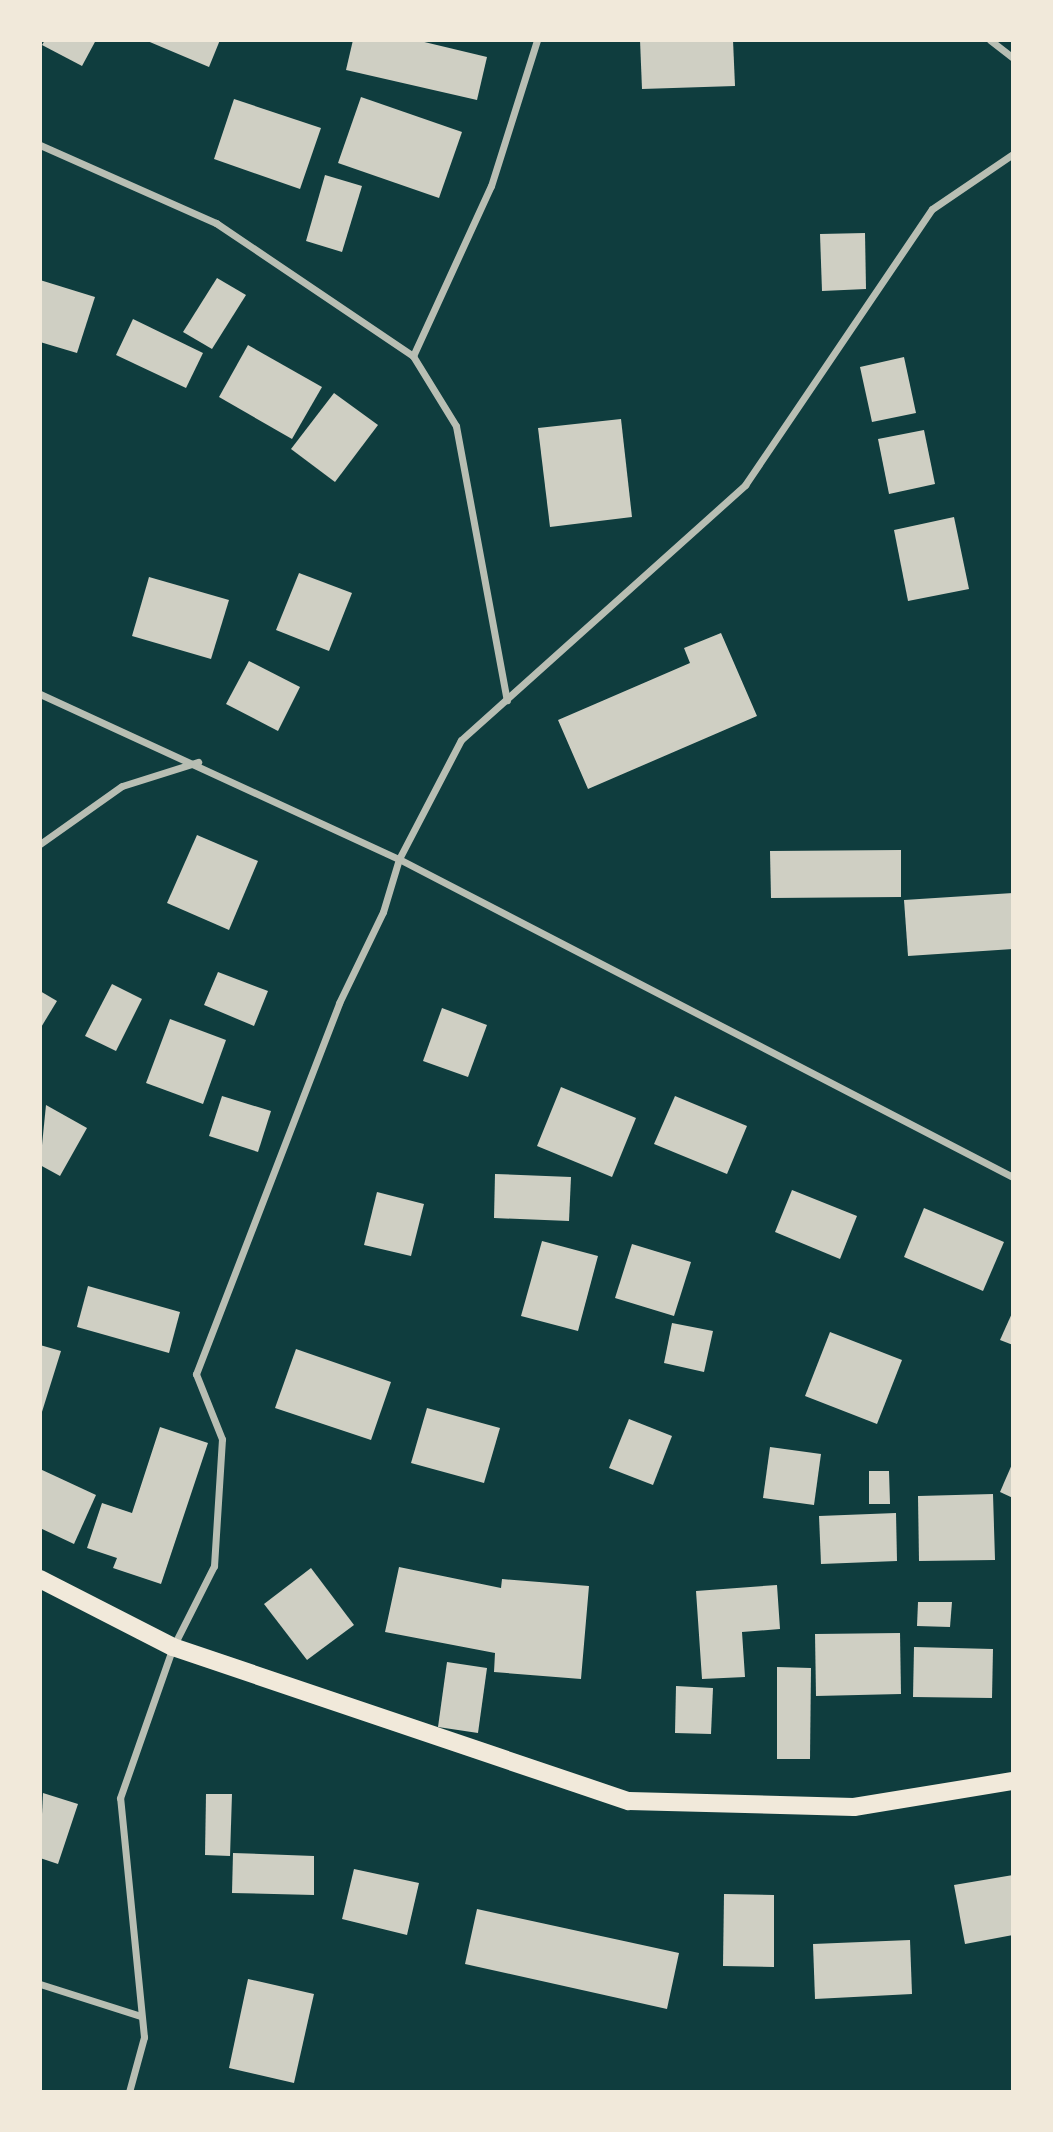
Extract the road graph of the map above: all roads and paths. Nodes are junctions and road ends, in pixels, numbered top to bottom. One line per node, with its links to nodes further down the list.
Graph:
1 (537, 40): 6 (street)
2 (990, 40): 3 (street)
3 (1013, 58)
4 (40, 145): 6 (street)
5 (1013, 153): 8 (street)
6 (413, 356): 8 (street)
7 (40, 694): 9 (street)
8 (507, 700): 11 (street)
9 (198, 761): 10 (street); 11 (street)
10 (40, 844)
11 (399, 859): 12 (street); 14 (street)
12 (1013, 1177)
13 (40, 1579): 14 (main road)
14 (173, 1647): 15 (main road); 17 (street)
15 (1013, 1781)
16 (40, 1984): 17 (street)
17 (141, 2016): 18 (street)
18 (129, 2092)

